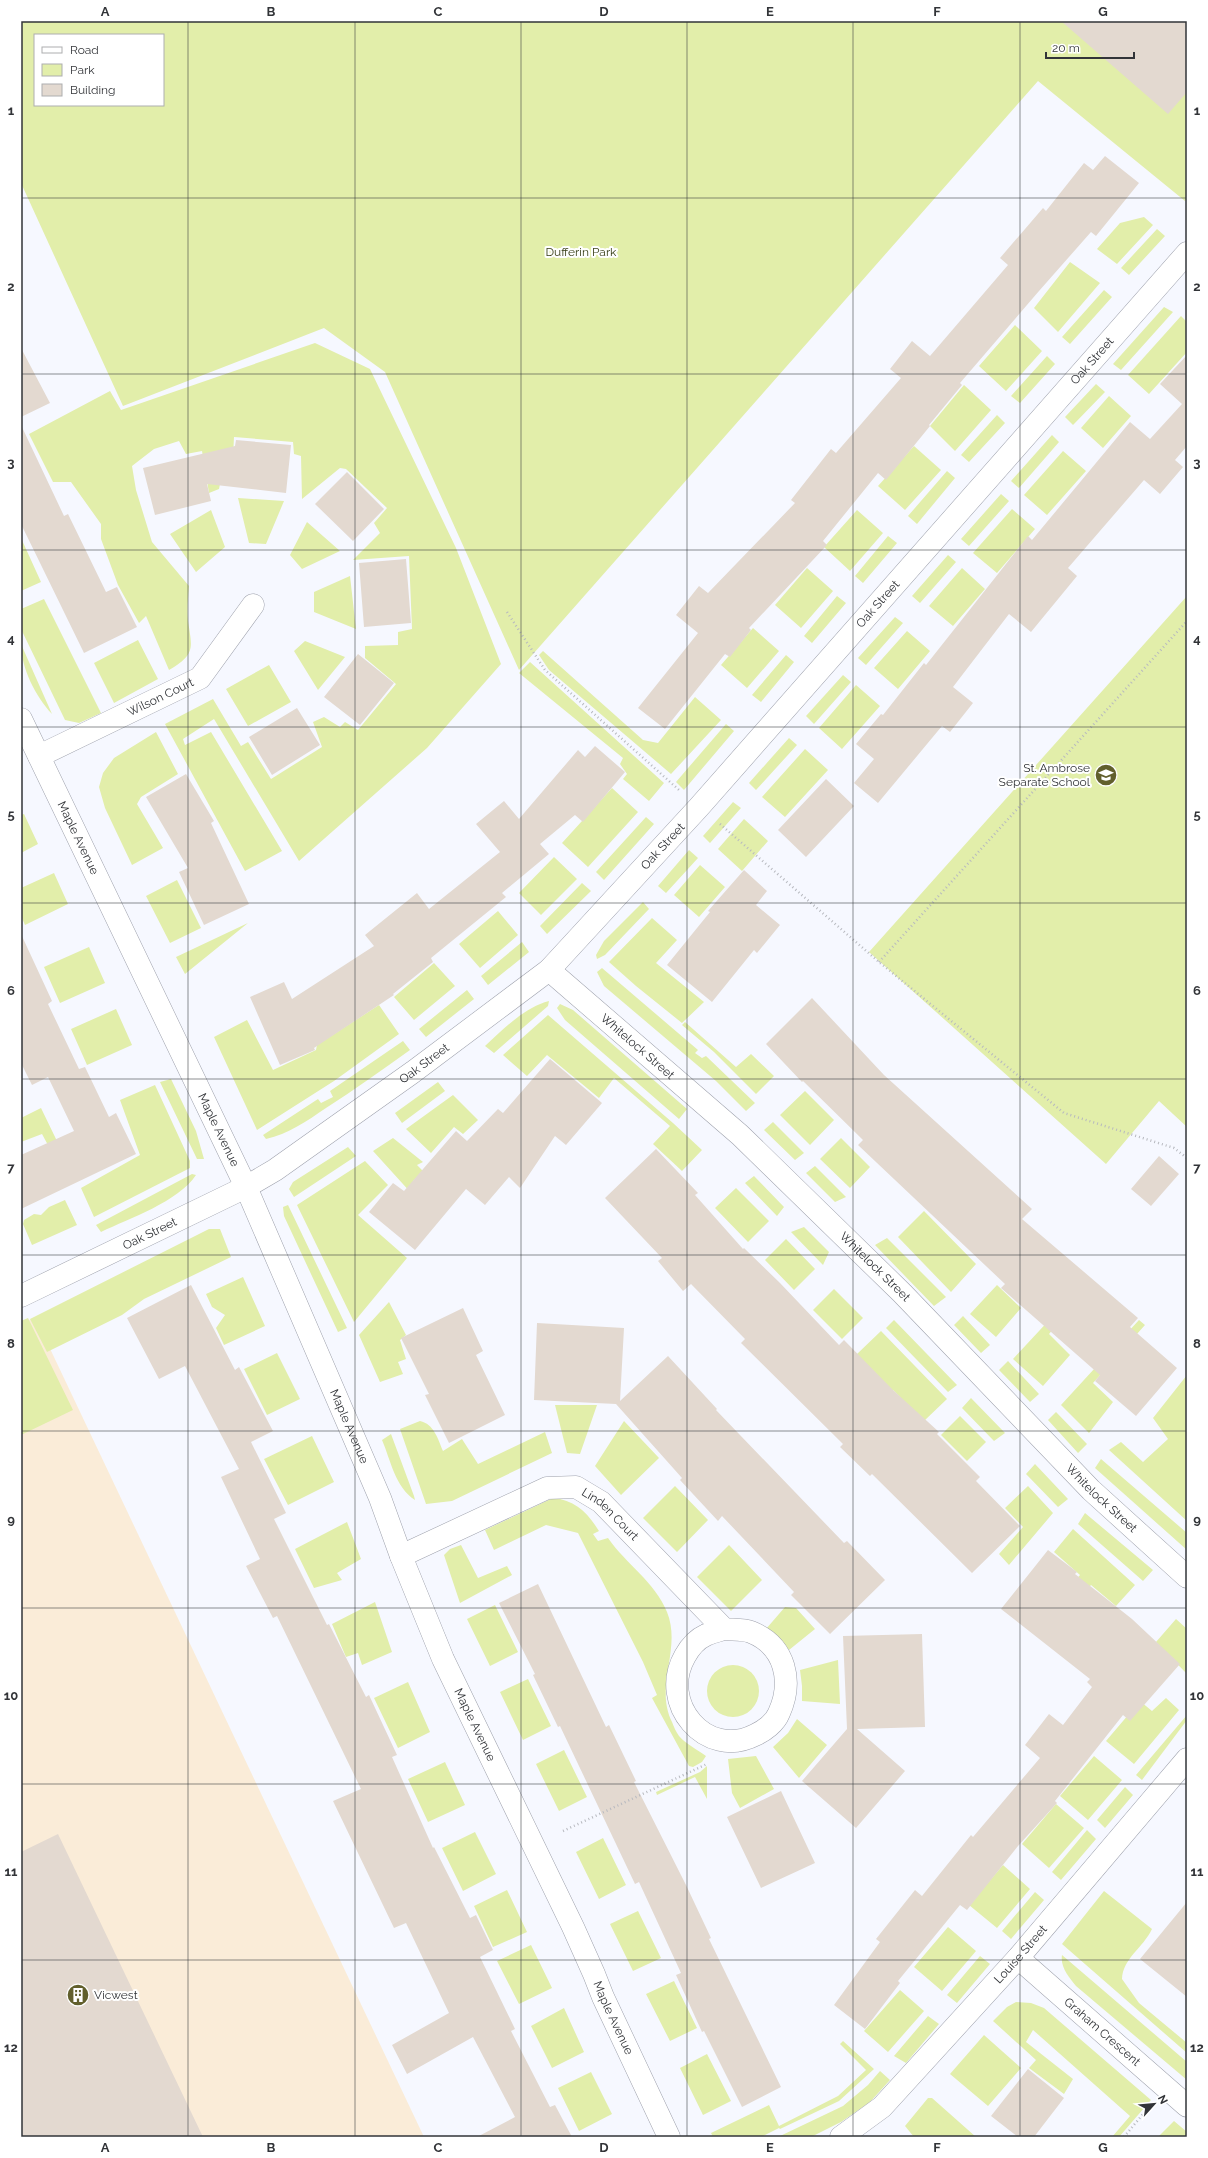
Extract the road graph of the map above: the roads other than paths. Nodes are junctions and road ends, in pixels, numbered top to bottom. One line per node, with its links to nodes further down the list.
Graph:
1 (1187, 253): 5 (street, Oak Street)
2 (253, 604): 4 (street, Wilson Court)
3 (21, 719): 4 (street, Maple Avenue)
4 (39, 756): 6 (street, Maple Avenue)
5 (549, 970): 6 (street, Oak Street); 9 (street, Whitelock Street)
6 (246, 1187): 7 (street, Oak Street); 8 (street, Maple Avenue)
7 (21, 1296)
8 (401, 1556): 10 (street, Linden Court); 14 (street, Maple Avenue)
9 (1187, 1577)
10 (724, 1629): 10 (street)
11 (1187, 1759): 12 (street, Louise Street)
12 (1018, 1958): 13 (street, Graham Crescent); 15 (street, Louise Street)
13 (1187, 2106)
14 (669, 2137)
15 (841, 2137)

